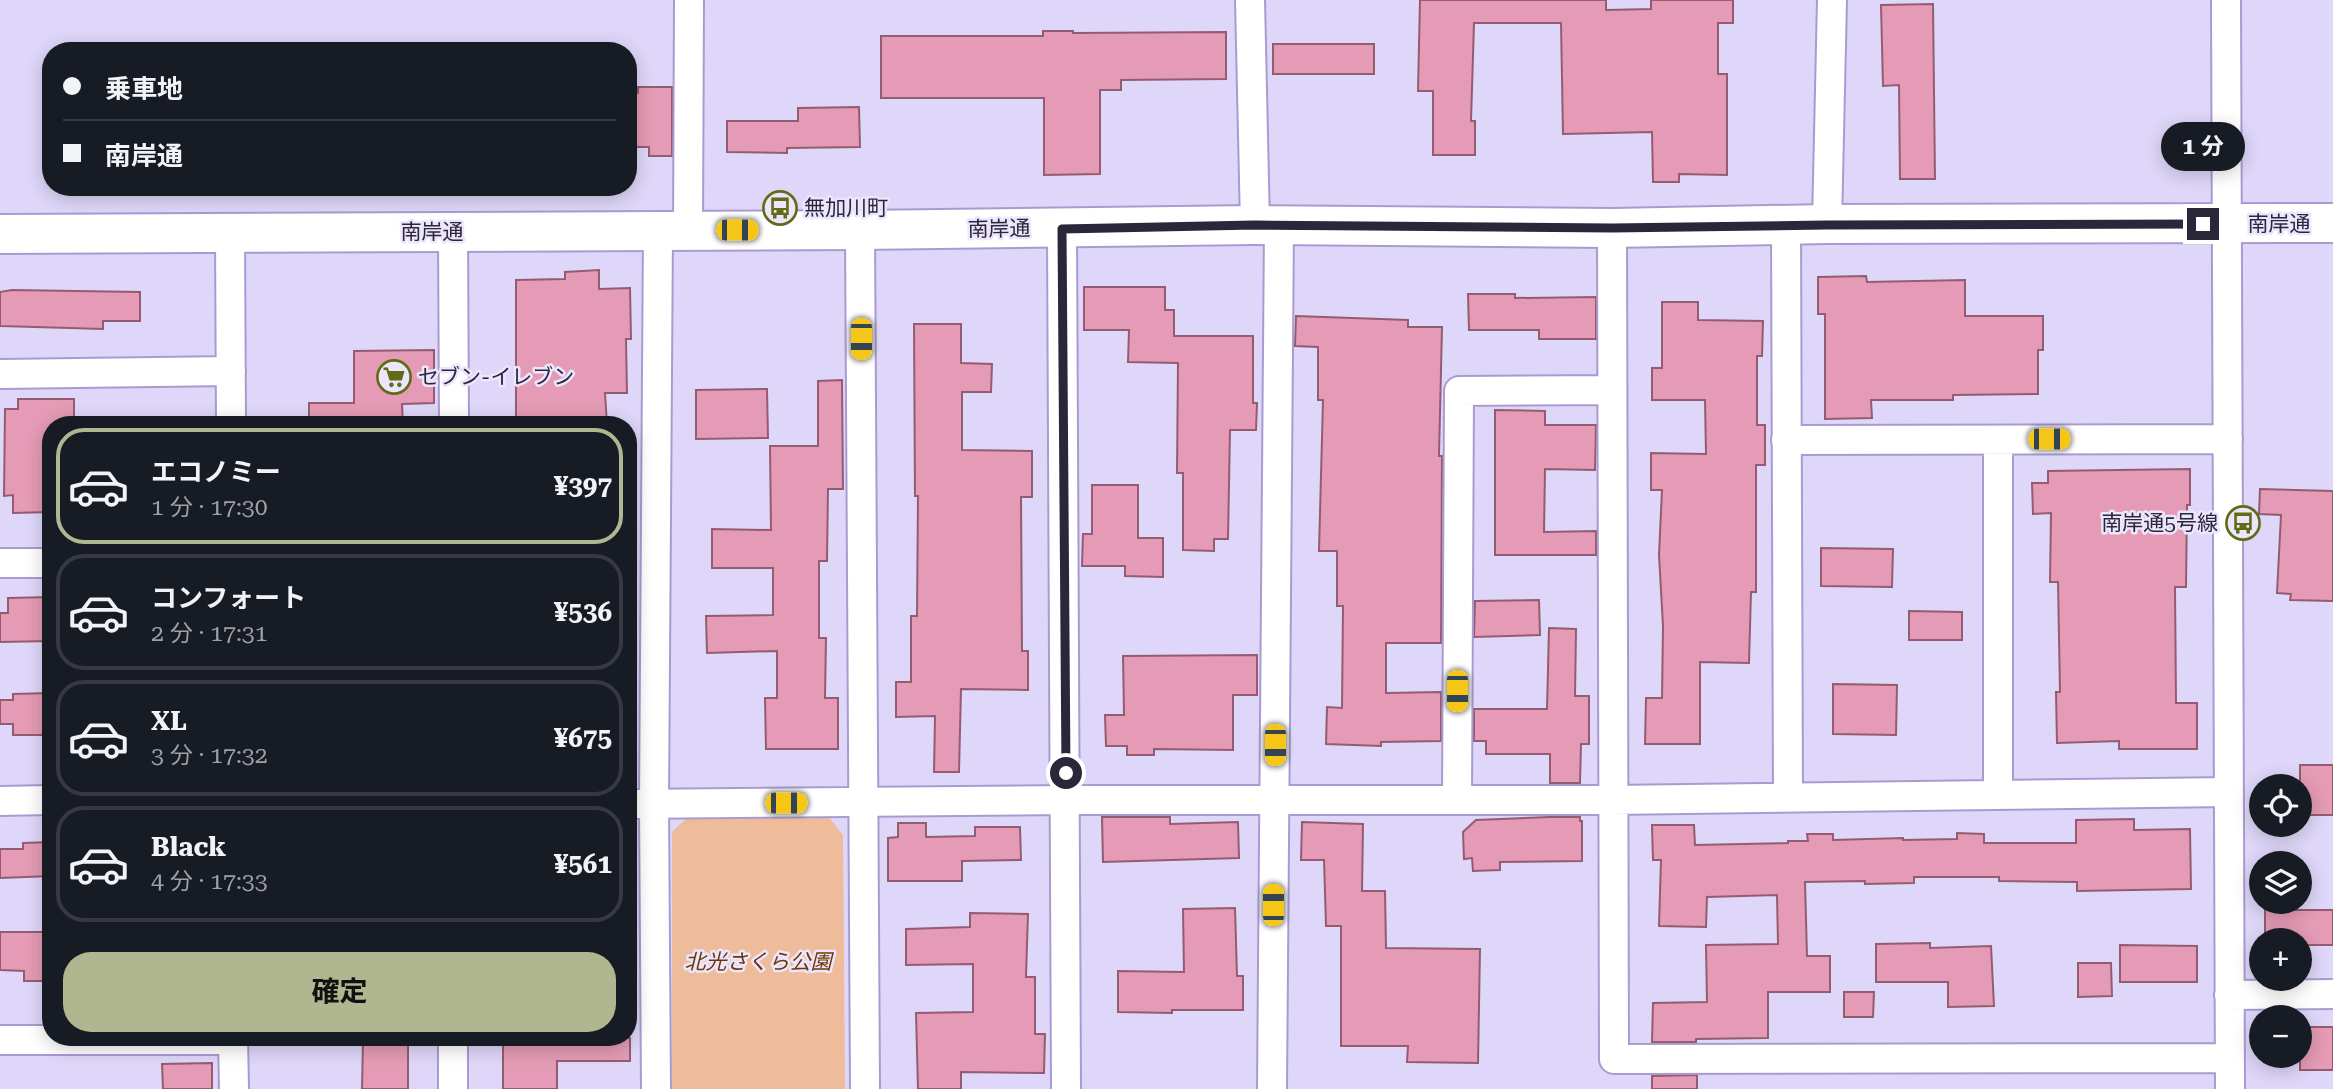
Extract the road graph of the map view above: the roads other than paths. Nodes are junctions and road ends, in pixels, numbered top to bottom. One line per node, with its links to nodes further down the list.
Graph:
1 (689, 0): 13 (street)
2 (1250, 0): 9 (street)
3 (1832, 0): 8 (street)
4 (2226, 0): 6 (street)
5 (2333, 223): 6 (main road, 南岸通)
6 (2227, 224): 8 (main road, 南岸通); 22 (street)
7 (1786, 225): 8 (main road, 南岸通); 10 (main road, 南岸通); 23 (street)
8 (1826, 225)
9 (1267, 226): 10 (main road, 南岸通); 11 (main road, 南岸通); 32 (street)
10 (1612, 228): 19 (street)
11 (1062, 229): 12 (main road, 南岸通); 31 (street)
12 (860, 230): 13 (main road, 南岸通); 36 (street)
13 (673, 231): 14 (main road, 南岸通); 37 (street)
14 (453, 232): 16 (main road, 南岸通); 21 (street)
15 (0, 233): 16 (main road, 南岸通)
16 (230, 234): 17 (street)
17 (231, 371): 18 (street); 20 (street)
18 (0, 374)
19 (1612, 390): 33 (street); 34 (street)
20 (231, 416)
21 (454, 416)
22 (2228, 439): 24 (street); 27 (street)
23 (1787, 440): 24 (street); 29 (street)
24 (1998, 440): 28 (street)
25 (42, 563): 26 (street)
26 (0, 564)
27 (2229, 792): 28 (street); 39 (street)
28 (1998, 795): 29 (street)
29 (1788, 797): 34 (street)
30 (42, 800): 35 (street)
31 (1066, 800): 32 (street); 36 (street); 49 (street)
32 (1274, 800): 33 (street); 50 (street)
33 (1457, 800): 34 (street)
34 (1612, 800): 44 (street)
35 (0, 801)
36 (865, 802): 37 (street); 48 (street)
37 (641, 804): 47 (street)
38 (2333, 994): 39 (street)
39 (2229, 995): 44 (street)
40 (0, 1040): 41 (street)
41 (42, 1040)
42 (233, 1046): 45 (street)
43 (453, 1046): 46 (street)
44 (2230, 1058): 51 (street)
45 (234, 1089)
46 (453, 1089)
47 (656, 1089)
48 (864, 1089)
49 (1066, 1089)
50 (1272, 1089)
51 (2230, 1089)

